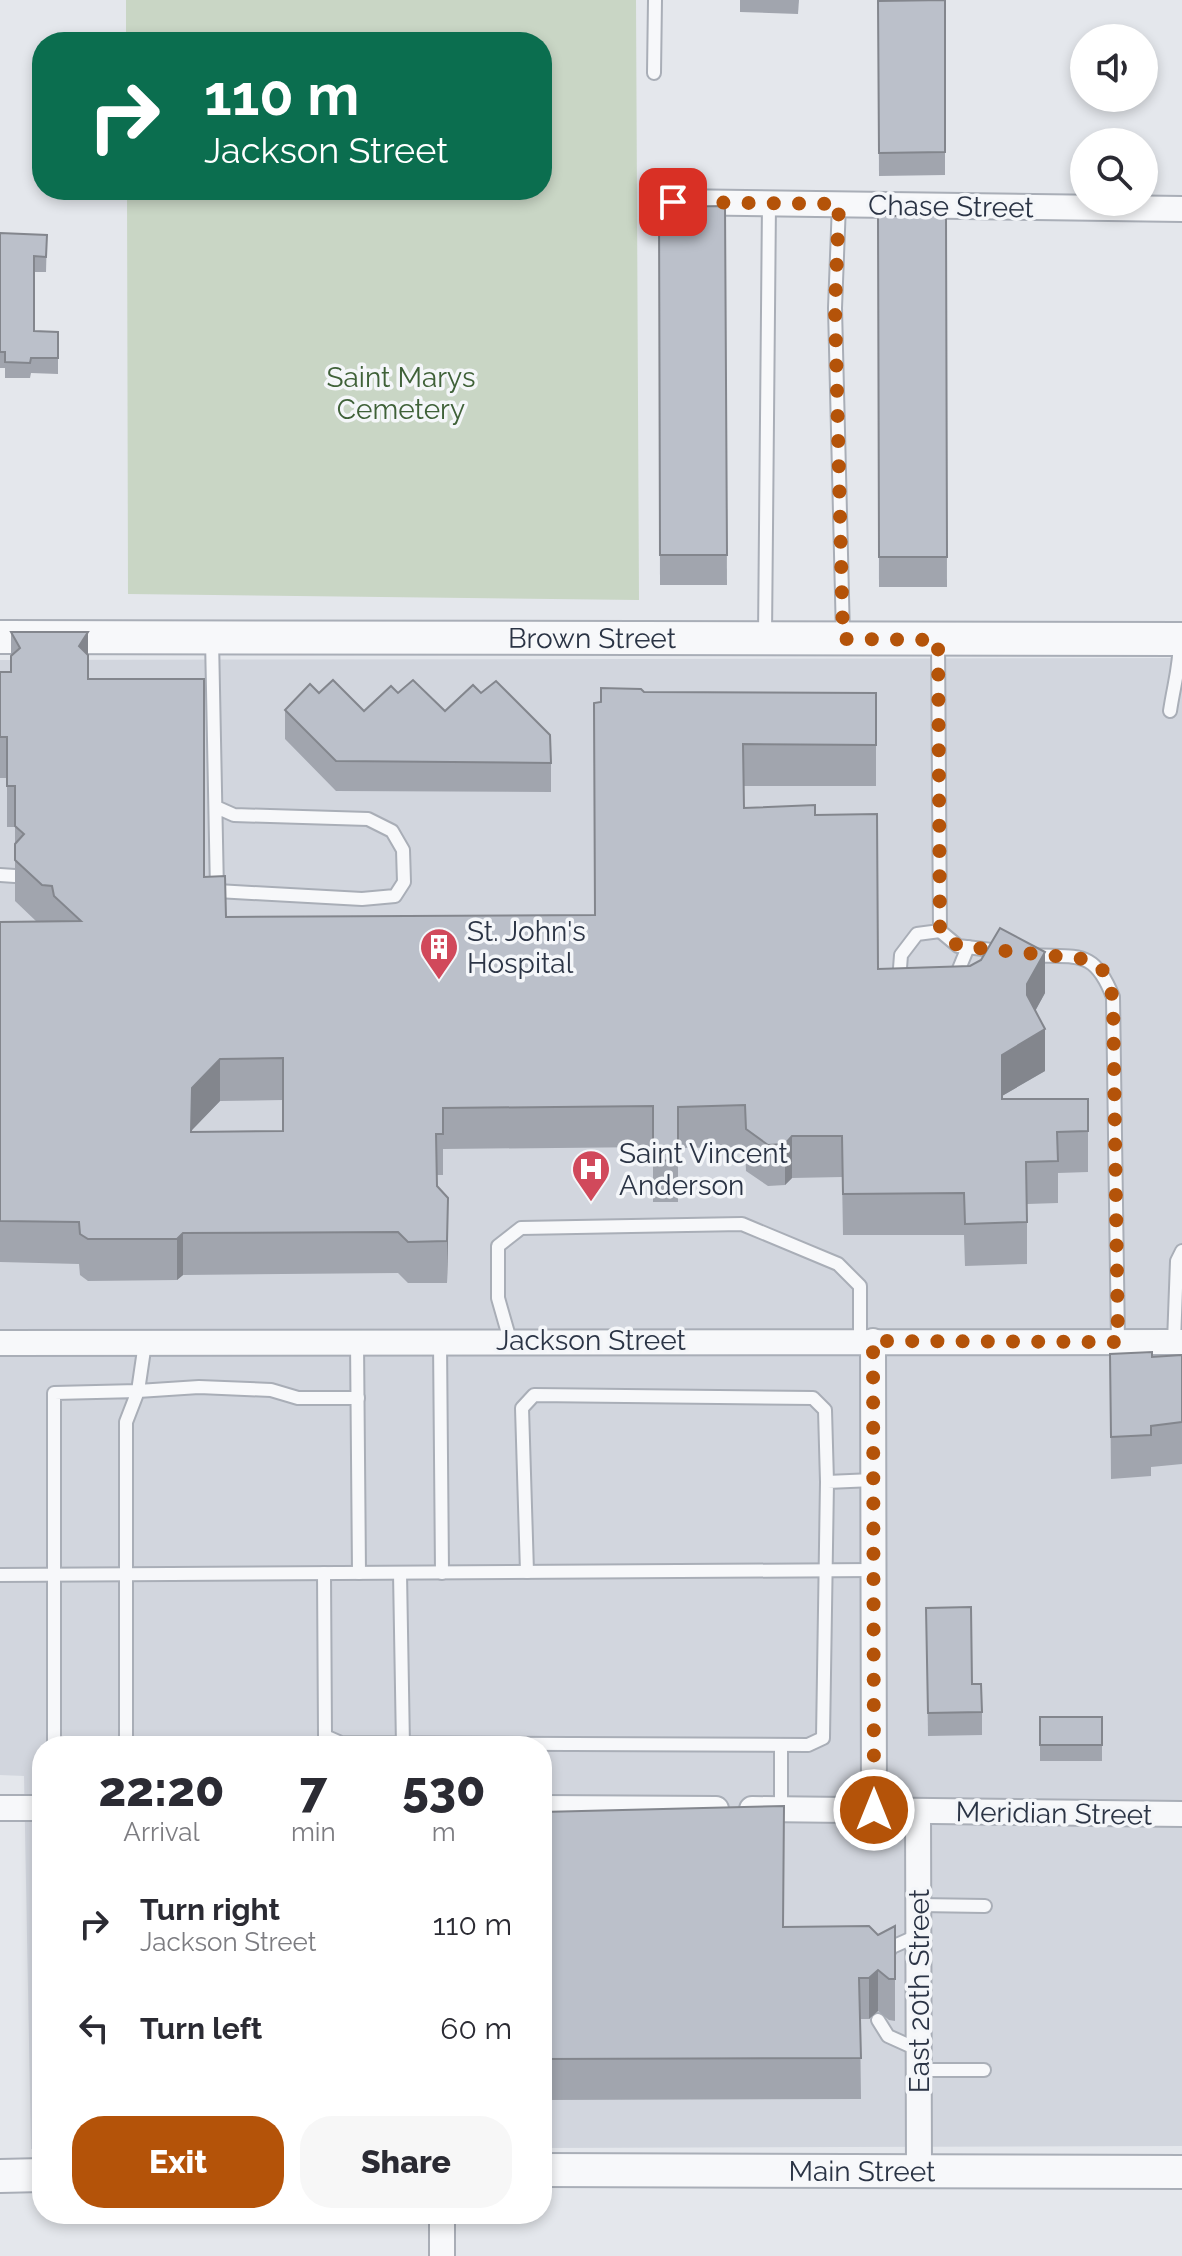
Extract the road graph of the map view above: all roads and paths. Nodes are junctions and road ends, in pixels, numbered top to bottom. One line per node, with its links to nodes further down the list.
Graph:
1 (655, 0): 2 (lane)
2 (654, 73)
3 (673, 202): 4 (street, Chase Street)
4 (769, 203): 5 (street, Chase Street); 9 (lane)
5 (839, 204): 6 (street, Chase Street); 10 (lane)
6 (1182, 209)
7 (212, 636): 8 (street, Brown Street); 9 (street, Brown Street); 15 (lane)
8 (0, 637)
9 (765, 638): 10 (street, Brown Street)
10 (843, 639): 12 (street, Brown Street)
11 (1181, 639): 12 (street, Brown Street); 13 (lane)
12 (938, 640): 20 (lane)
13 (1181, 676): 16 (lane)
14 (197, 688): 15 (lane)
15 (213, 688): 17 (lane)
16 (1170, 711)
17 (216, 807): 17 (lane)
18 (0, 875): 19 (lane)
19 (15, 876)
20 (940, 931): 21 (lane); 23 (lane)
21 (968, 947): 22 (lane); 29 (lane)
22 (946, 993)
23 (906, 996)
24 (1182, 1251): 30 (lane)
25 (510, 1340): 27 (street, Jackson Street); 28 (street, Jackson Street); 28 (lane)
26 (357, 1341): 27 (street, Jackson Street); 32 (street, Jackson Street); 34 (lane)
27 (440, 1341): 43 (lane)
28 (866, 1341): 29 (street, Jackson Street); 35 (street)
29 (1118, 1342): 30 (street, Jackson Street)
30 (1178, 1342)
31 (0, 1343): 32 (street, Jackson Street)
32 (145, 1343): 33 (lane)
33 (138, 1391): 34 (lane); 44 (lane); 45 (lane)
34 (358, 1398): 41 (lane)
35 (873, 1480): 36 (lane); 38 (street)
36 (827, 1482): 37 (lane); 39 (lane)
37 (826, 1570): 38 (lane); 39 (lane); 52 (lane)
38 (873, 1570): 57 (street)
39 (527, 1572): 43 (lane)
40 (324, 1573): 41 (lane); 45 (lane); 49 (lane)
41 (359, 1573): 42 (lane)
42 (400, 1573): 43 (lane); 50 (lane)
43 (442, 1573)
44 (53, 1574): 45 (lane); 46 (lane); 47 (lane)
45 (127, 1574): 48 (lane)
46 (0, 1575)
47 (54, 1736)
48 (126, 1736)
49 (325, 1736)
50 (403, 1736)
51 (552, 1745): 52 (lane)
52 (781, 1745): 56 (lane)
53 (0, 1808): 54 (street)
54 (32, 1808)
55 (552, 1808): 56 (street, Meridian Street)
56 (781, 1809): 57 (street, Meridian Street)
57 (874, 1810): 58 (street, Meridian Street)
58 (918, 1811): 59 (street, Meridian Street); 60 (street, East 20th Street)
59 (1182, 1814)
60 (919, 1905): 61 (lane); 62 (street, East 20th Street)
61 (985, 1906)
62 (919, 1935): 63 (lane); 65 (street, East 20th Street)
63 (878, 1967)
64 (878, 2020): 65 (lane)
65 (919, 2060): 66 (lane); 68 (street, East 20th Street)
66 (984, 2070)
67 (552, 2170): 68 (street, Main Street)
68 (919, 2171): 69 (street, Main Street)
69 (1182, 2172)
70 (32, 2175): 71 (street)
71 (0, 2176)
72 (442, 2224): 73 (street)
73 (442, 2256)

